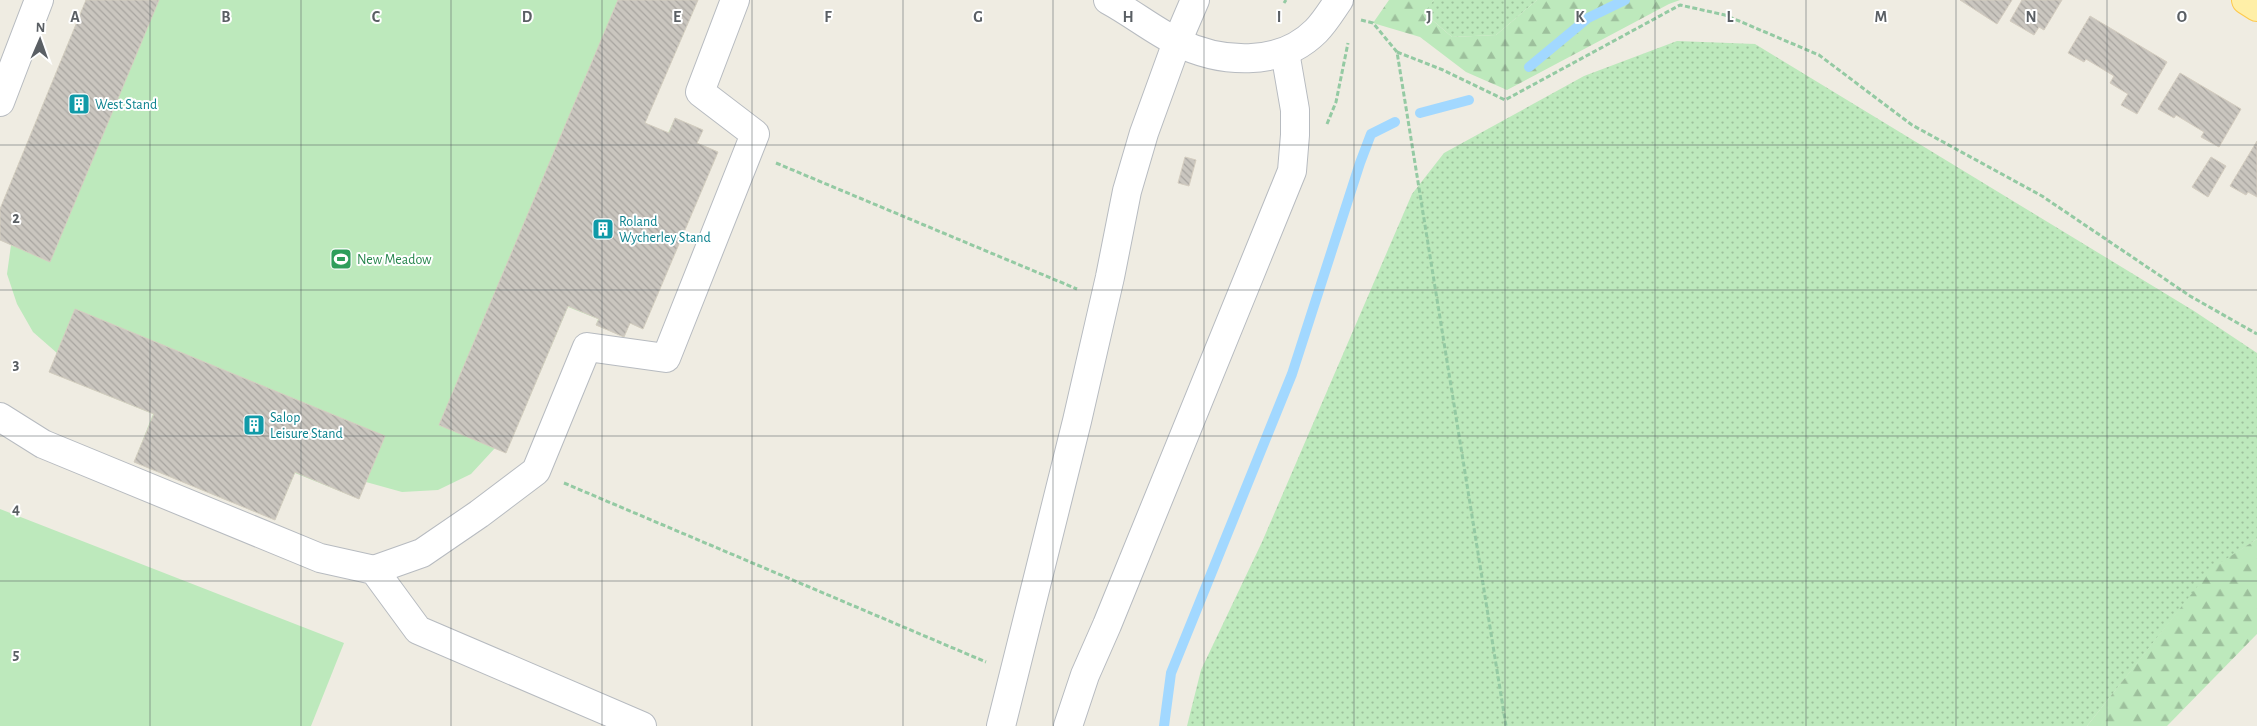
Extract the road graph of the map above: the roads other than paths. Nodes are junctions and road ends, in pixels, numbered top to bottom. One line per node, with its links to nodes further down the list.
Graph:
1 (39, 0): 10 (street)
2 (735, 0): 12 (street)
3 (1108, 0): 8 (street)
4 (1195, 0): 8 (street)
5 (2246, 0): 6 (main road)
6 (2257, 7)
7 (1346, 9): 9 (street)
8 (1177, 42): 9 (street); 14 (street)
9 (1285, 52): 15 (street)
10 (0, 102)
11 (0, 417): 12 (street)
12 (374, 570): 13 (street)
13 (642, 726)
14 (1001, 726)
15 (1068, 726)

